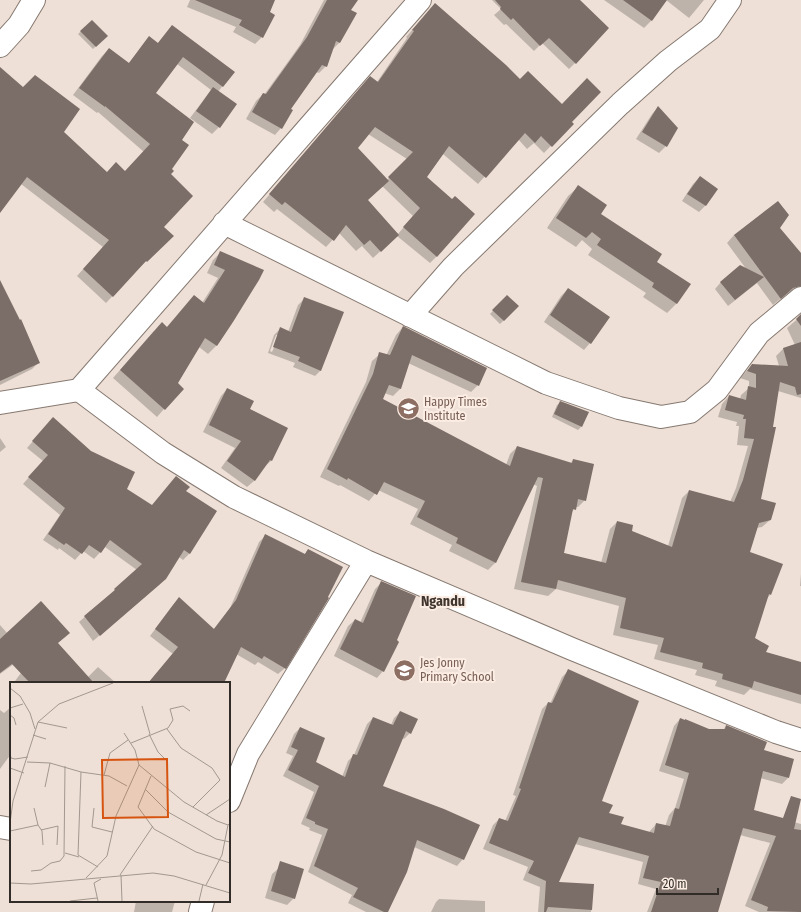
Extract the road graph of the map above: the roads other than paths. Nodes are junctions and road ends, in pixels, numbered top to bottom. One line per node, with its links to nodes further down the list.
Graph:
1 (34, 0): 4 (street)
2 (420, 0): 5 (street)
3 (730, 0): 7 (street)
4 (0, 46)
5 (224, 223): 7 (street); 8 (street)
6 (801, 298): 7 (street)
7 (410, 316)
8 (79, 390): 9 (street); 10 (street)
9 (0, 403)
10 (366, 561): 11 (street); 12 (street)
11 (801, 740)
12 (230, 799)
13 (0, 827): 14 (street)
14 (10, 829)
15 (203, 902): 16 (street)
16 (200, 912)

